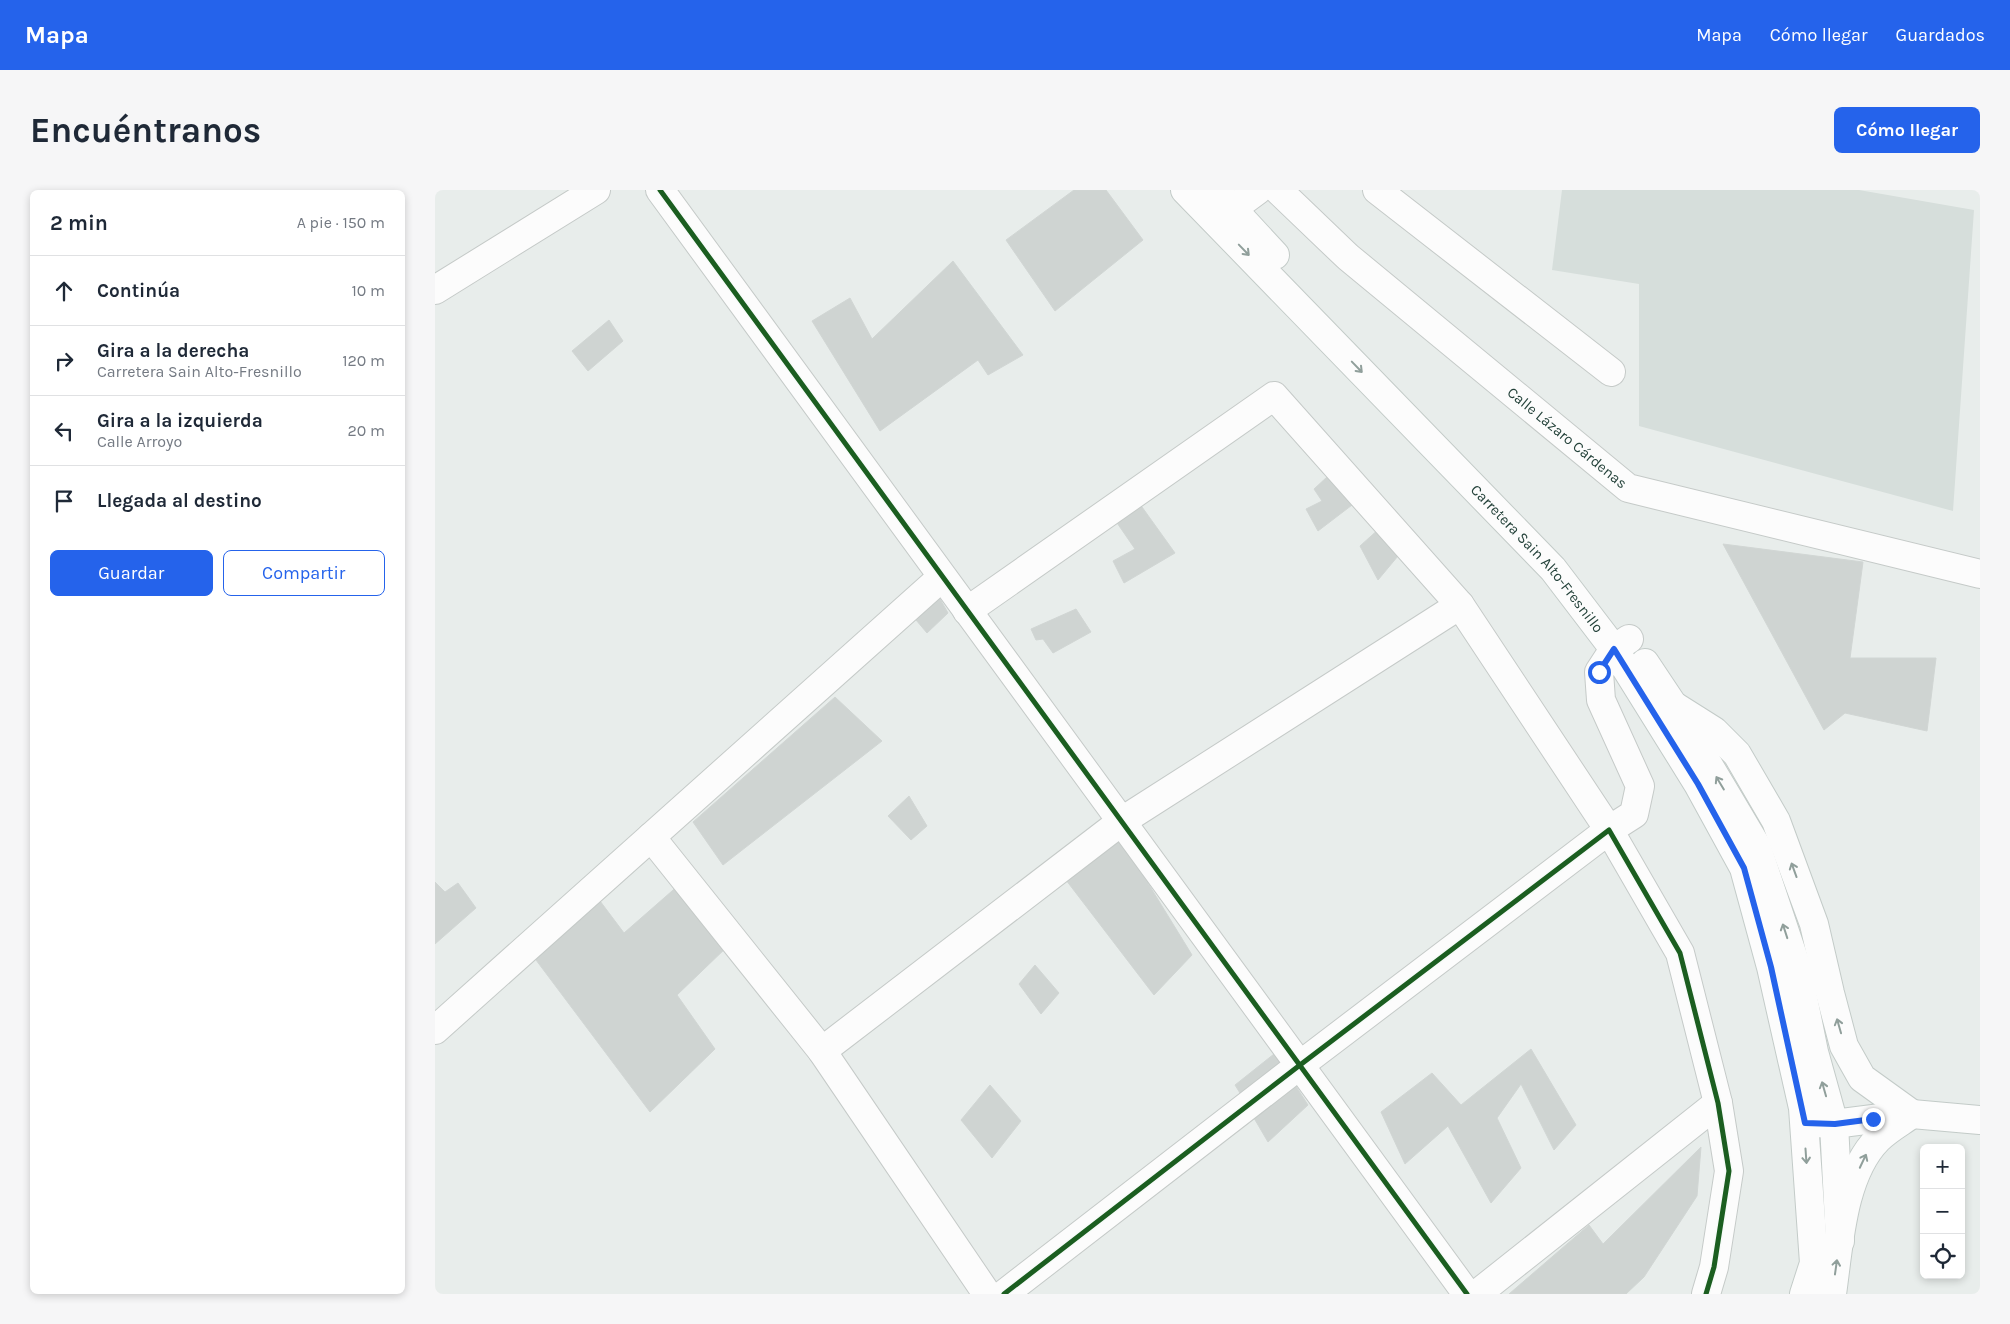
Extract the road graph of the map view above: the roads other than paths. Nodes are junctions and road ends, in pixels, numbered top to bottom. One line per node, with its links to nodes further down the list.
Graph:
1 (595, 190): 8 (street)
2 (659, 190): 11 (street)
3 (1185, 190): 7 (street)
4 (1259, 190): 7 (street)
5 (1278, 190): 10 (street, Calle Lázaro Cárdenas)
6 (1377, 190): 9 (street)
7 (1221, 207): 14 (street)
8 (435, 290)
9 (1611, 372)
10 (1980, 574)
11 (942, 577): 13 (street); 18 (street)
12 (1460, 605): 13 (street); 16 (street); 17 (street)
13 (967, 611): 16 (street)
14 (1622, 644): 15 (street); 17 (street); 25 (street)
15 (1673, 705): 23 (street, one-way to 15); 26 (street, one-way to 15)
16 (1121, 822): 20 (street); 21 (street)
17 (1609, 830): 21 (street); 22 (street)
18 (651, 837): 19 (street); 20 (street)
19 (435, 1030)
20 (822, 1051): 29 (street)
21 (1299, 1065): 28 (street); 30 (street)
22 (1719, 1103): 28 (street); 31 (street)
23 (1912, 1114): 24 (street); 26 (street); 27 (street, one-way to 23)
24 (1980, 1120)
25 (1805, 1123): 26 (street); 32 (street, one-way to 32)
26 (1835, 1124): 27 (street)
27 (1840, 1241): 33 (street, one-way to 27)
28 (1468, 1293)
29 (987, 1294)
30 (1004, 1294)
31 (1706, 1294)
32 (1804, 1294)
33 (1832, 1294)

